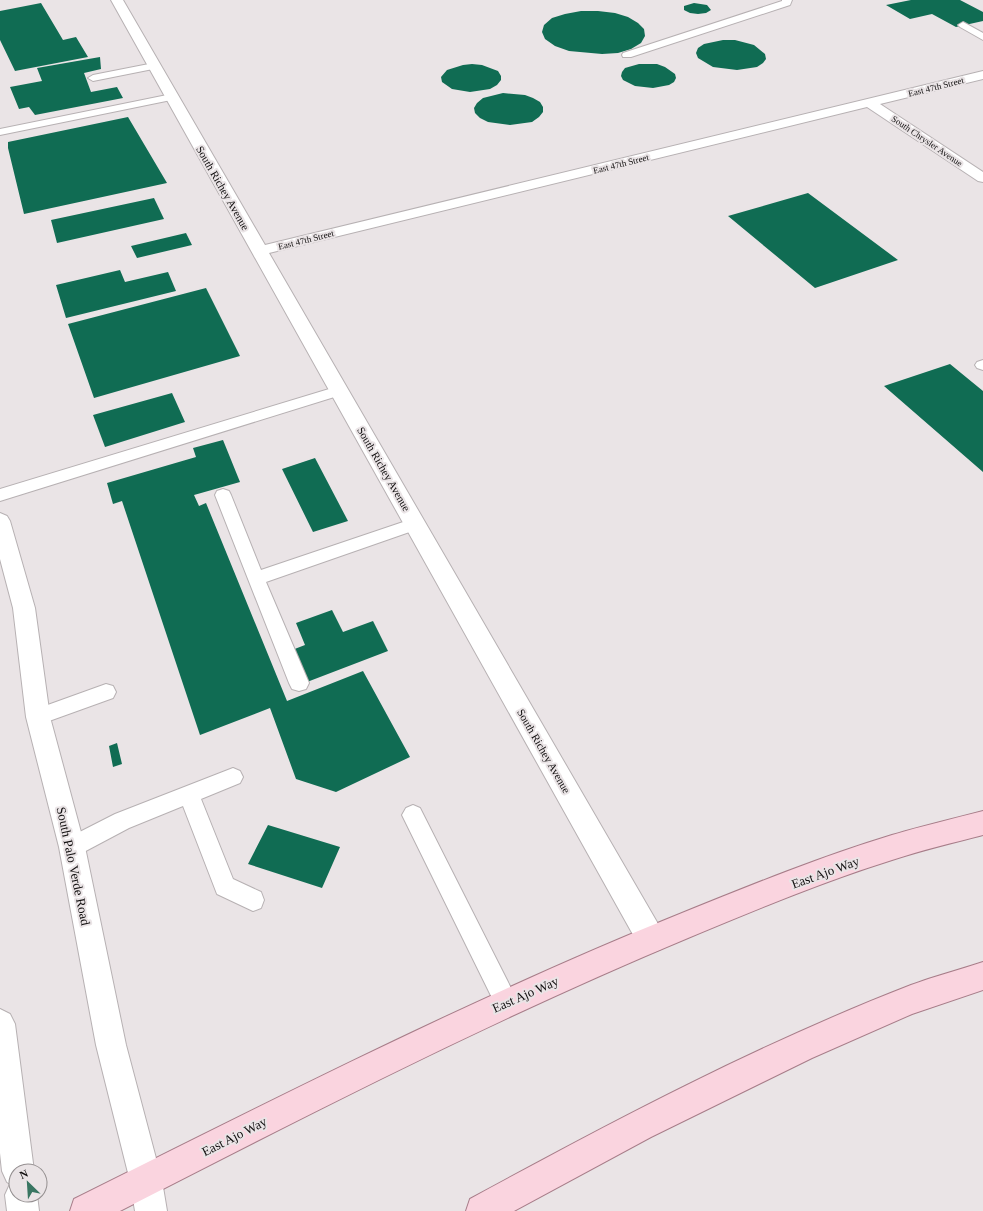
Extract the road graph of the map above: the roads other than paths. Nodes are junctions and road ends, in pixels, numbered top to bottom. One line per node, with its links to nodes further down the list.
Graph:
1 (116, 0): 6 (street, South Richey Avenue)
2 (787, 0): 5 (lane)
3 (962, 25): 4 (lane)
4 (983, 37)
5 (627, 55)
6 (154, 66): 8 (lane); 9 (street, South Richey Avenue)
7 (983, 75): 10 (street, East 47th Street)
8 (93, 78)
9 (172, 97): 11 (lane); 13 (street, South Richey Avenue)
10 (871, 104): 12 (street, South Chrysler Avenue); 13 (street, East 47th Street)
11 (0, 132)
12 (983, 178)
13 (260, 251): 14 (street, South Richey Avenue)
14 (339, 391): 15 (lane); 18 (street, South Richey Avenue)
15 (0, 495)
16 (223, 495): 19 (lane)
17 (0, 521): 22 (street, South Palo Verde Road)
18 (415, 524): 19 (lane); 29 (street, South Richey Avenue)
19 (256, 579): 20 (lane)
20 (299, 683)
21 (106, 692): 22 (lane)
22 (38, 717): 27 (street, South Palo Verde Road)
23 (233, 777): 24 (lane)
24 (189, 794): 27 (lane); 28 (lane)
25 (413, 815): 31 (lane)
26 (983, 823): 29 (main road, East Ajo Way)
27 (72, 847): 34 (street, South Palo Verde Road)
28 (253, 900)
29 (651, 939): 31 (main road, East Ajo Way)
30 (983, 976): 36 (main road)
31 (506, 1002): 34 (main road, East Ajo Way)
32 (0, 1024): 33 (street)
33 (17, 1163)
34 (149, 1196): 35 (main road, East Ajo Way)
35 (86, 1211)
36 (482, 1211)

